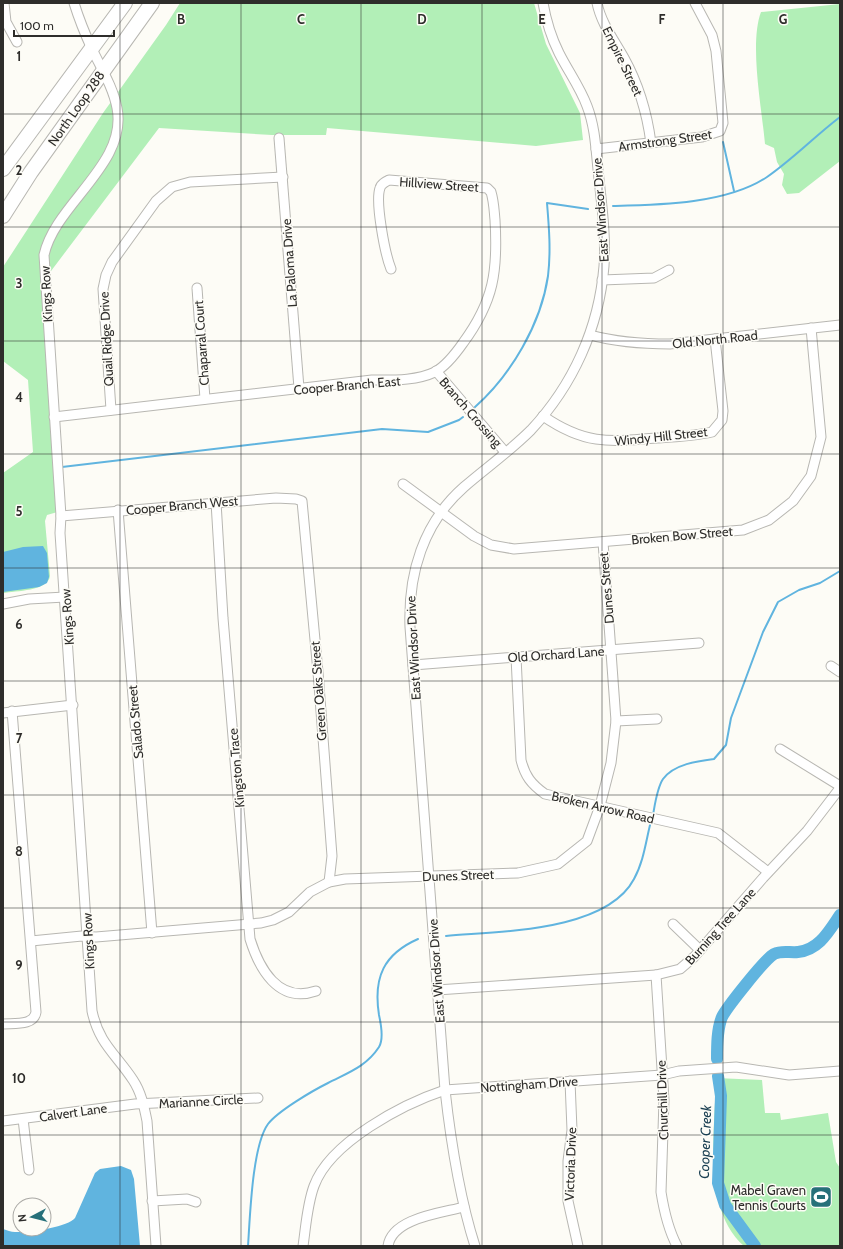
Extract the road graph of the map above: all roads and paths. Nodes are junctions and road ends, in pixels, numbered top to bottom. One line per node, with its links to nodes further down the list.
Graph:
1 (4, 3): 8 (street)
2 (74, 3): 9 (street, Kings Row)
3 (125, 3): 9 (highway, North Loop 288)
4 (152, 3): 10 (highway, North Loop 288)
5 (543, 3): 13 (street, East Windsor Drive)
6 (597, 3): 12 (street, Empire Street)
7 (695, 3): 12 (street, Armstrong Street)
8 (16, 42)
9 (92, 49): 10 (street, Kings Row); 14 (highway, North Loop 288)
10 (103, 70): 17 (highway, North Loop 288); 31 (street, Kings Row)
11 (279, 138): 15 (street, La Paloma Drive)
12 (651, 143): 13 (street, Armstrong Street)
13 (596, 149): 20 (street, East Windsor Drive)
14 (3, 168)
15 (283, 177): 27 (street, La Paloma Drive); 29 (street, Quail Ridge Drive)
16 (487, 188): 18 (street, Hillview Street); 26 (street, Cooper Branch East)
17 (3, 216)
18 (391, 269)
19 (669, 270): 20 (street)
20 (602, 280): 24 (street, East Windsor Drive)
21 (197, 288): 28 (street, Chaparral Court)
22 (840, 324): 23 (street, Old North Road)
23 (811, 328): 25 (street, Old North Road); 39 (street, Broken Bow Street)
24 (590, 335): 25 (street, Old North Road); 30 (street, East Windsor Drive)
25 (716, 339): 30 (street, Windy Hill Street)
26 (436, 371): 27 (street, Cooper Branch East); 32 (street, Branch Crossing)
27 (299, 388): 28 (street, Cooper Branch East)
28 (205, 399): 29 (street, Cooper Branch East)
29 (111, 410): 31 (street, Cooper Branch East)
30 (543, 416): 32 (street, East Windsor Drive)
31 (54, 417): 38 (street, Kings Row)
32 (505, 452): 37 (street, East Windsor Drive)
33 (403, 484): 37 (street, Broken Bow Street)
34 (302, 501): 35 (street, Cooper Branch West); 57 (street, Green Oaks Street)
35 (216, 502): 36 (street, Cooper Branch West); 59 (street, Kingston Trace)
36 (118, 510): 38 (street, Cooper Branch West); 60 (street, Salado Street)
37 (441, 512): 39 (street, Broken Bow Street); 45 (street, East Windsor Drive)
38 (61, 516): 40 (street, Kings Row)
39 (603, 542): 43 (street, Dunes Street)
40 (65, 597): 41 (street); 48 (street, Kings Row)
41 (3, 604)
42 (699, 643): 43 (street, Old Orchard Lane)
43 (611, 650): 44 (street, Old Orchard Lane); 51 (street, Dunes Street)
44 (516, 657): 45 (street, Old Orchard Lane); 54 (street, Broken Arrow Road)
45 (413, 665): 56 (street, East Windsor Drive)
46 (831, 666): 47 (street)
47 (840, 672)
48 (73, 705): 49 (street); 61 (street, Kings Row)
49 (8, 712): 62 (street)
50 (657, 719): 51 (street)
51 (616, 721): 54 (street, Dunes Street)
52 (780, 750): 53 (street)
53 (840, 787): 55 (street, Burning Tree Lane)
54 (600, 806): 55 (street, Broken Arrow Road); 56 (street, Dunes Street)
55 (768, 872): 63 (street, Burning Tree Lane)
56 (429, 876): 57 (street, Dunes Street); 65 (street, East Windsor Drive)
57 (329, 882): 59 (street, Dunes Street)
58 (673, 924): 63 (street)
59 (248, 925): 60 (street, Dunes Street); 66 (street, Kingston Trace)
60 (152, 933): 61 (street, Dunes Street)
61 (89, 937): 62 (street, Dunes Street); 73 (street, Kings Row)
62 (31, 941): 67 (street)
63 (700, 950): 64 (street, Burning Tree Lane)
64 (656, 975): 65 (street, Burning Tree Lane); 69 (street, Churchill Drive)
65 (437, 990): 71 (street, East Windsor Drive)
66 (316, 991)
67 (3, 1024)
68 (840, 1071): 69 (street, Nottingham Drive)
69 (662, 1075): 70 (street, Nottingham Drive); 85 (street, Churchill Drive)
70 (570, 1081): 71 (street, Nottingham Drive); 84 (street, Victoria Drive)
71 (444, 1090): 79 (street, East Windsor Drive); 81 (street, Nottingham Drive)
72 (258, 1098): 73 (street, Marianne Circle)
73 (144, 1104): 74 (street, Calvert Lane); 77 (street, Kings Row)
74 (24, 1119): 75 (street, Calvert Lane); 76 (street)
75 (3, 1121)
76 (29, 1170)
77 (152, 1201): 78 (street); 80 (street, Kings Row)
78 (196, 1202)
79 (464, 1207): 82 (street); 83 (street, East Windsor Drive)
80 (156, 1246)
81 (303, 1246)
82 (388, 1246)
83 (476, 1246)
84 (578, 1246)
85 (678, 1246)

